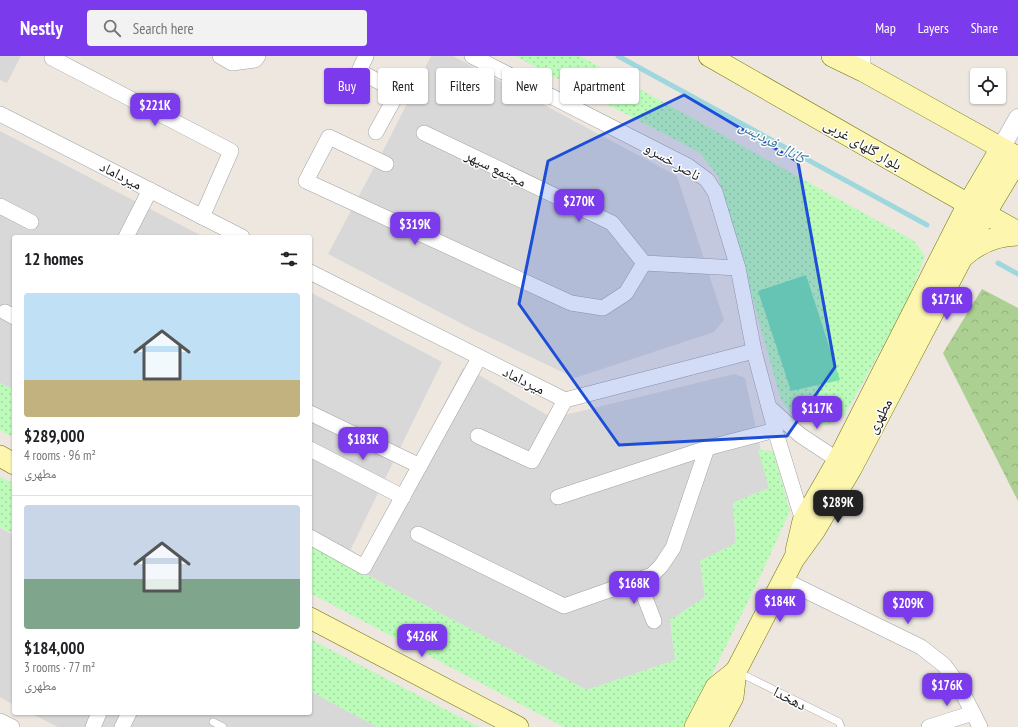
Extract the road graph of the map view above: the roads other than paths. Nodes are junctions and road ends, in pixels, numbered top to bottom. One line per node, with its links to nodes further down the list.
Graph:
1 (220, 56): 2 (street)
2 (258, 56)
3 (366, 56): 11 (street)
4 (472, 56): 27 (street, ناصر خسرو)
5 (709, 56): 17 (main road, بلوار گلهای غربی)
6 (832, 56): 8 (main road)
7 (52, 58): 18 (street)
8 (863, 64): 13 (main road)
9 (0, 114): 15 (street, میرداماد)
10 (1018, 118): 13 (street)
11 (376, 132)
12 (424, 133): 26 (street, مجتمع سپهر)
13 (1012, 155): 17 (main road)
14 (386, 164): 26 (street)
15 (150, 190): 18 (street, میرداماد); 22 (street)
16 (0, 206): 19 (street)
17 (976, 209): 21 (main road, بلوار گلهای غربی); 25 (main road, مطهری); 40 (main road)
18 (202, 217): 20 (street, میرداماد)
19 (31, 222)
20 (221, 232): 23 (street, میرداماد)
21 (1018, 232)
22 (127, 235)
23 (234, 235)
24 (1018, 235): 25 (main road)
25 (961, 259): 40 (main road, مطهری)
26 (644, 263): 27 (street)
27 (738, 268): 29 (street, ناصر خسرو)
28 (312, 273): 30 (street, میرداماد)
29 (754, 351): 31 (street); 32 (street, ناصر خسرو)
30 (479, 358): 31 (street, میرداماد); 41 (street)
31 (565, 400): 35 (street)
32 (770, 407): 34 (street, ناصر خسرو); 40 (street)
33 (312, 414): 41 (street)
34 (775, 430): 36 (street); 44 (street, ناصر خسرو)
35 (478, 436)
36 (708, 448): 43 (street); 47 (street)
37 (312, 450): 42 (street)
38 (0, 456): 39 (main road)
39 (12, 463)
40 (845, 464): 44 (main road, مطهری)
41 (420, 466): 42 (street)
42 (403, 497): 46 (street)
43 (558, 497)
44 (809, 526): 48 (main road, مطهری)
45 (418, 534): 47 (street)
46 (312, 538)
47 (638, 580): 50 (street)
48 (784, 580): 51 (main road, مطهری); 52 (street)
49 (312, 619): 61 (main road)
50 (654, 621)
51 (736, 671): 62 (main road, مطهری); 63 (main road, مطهری); 64 (lane, دهخدا)
52 (973, 713): 65 (street); 66 (street)
53 (98, 715): 58 (street)
54 (128, 715): 59 (street)
55 (0, 721): 57 (street)
56 (213, 722): 60 (lane)
57 (12, 727)
58 (92, 727)
59 (122, 727)
60 (223, 727)
61 (518, 727)
62 (695, 727)
63 (718, 727)
64 (841, 727)
65 (930, 727)
66 (980, 727)

